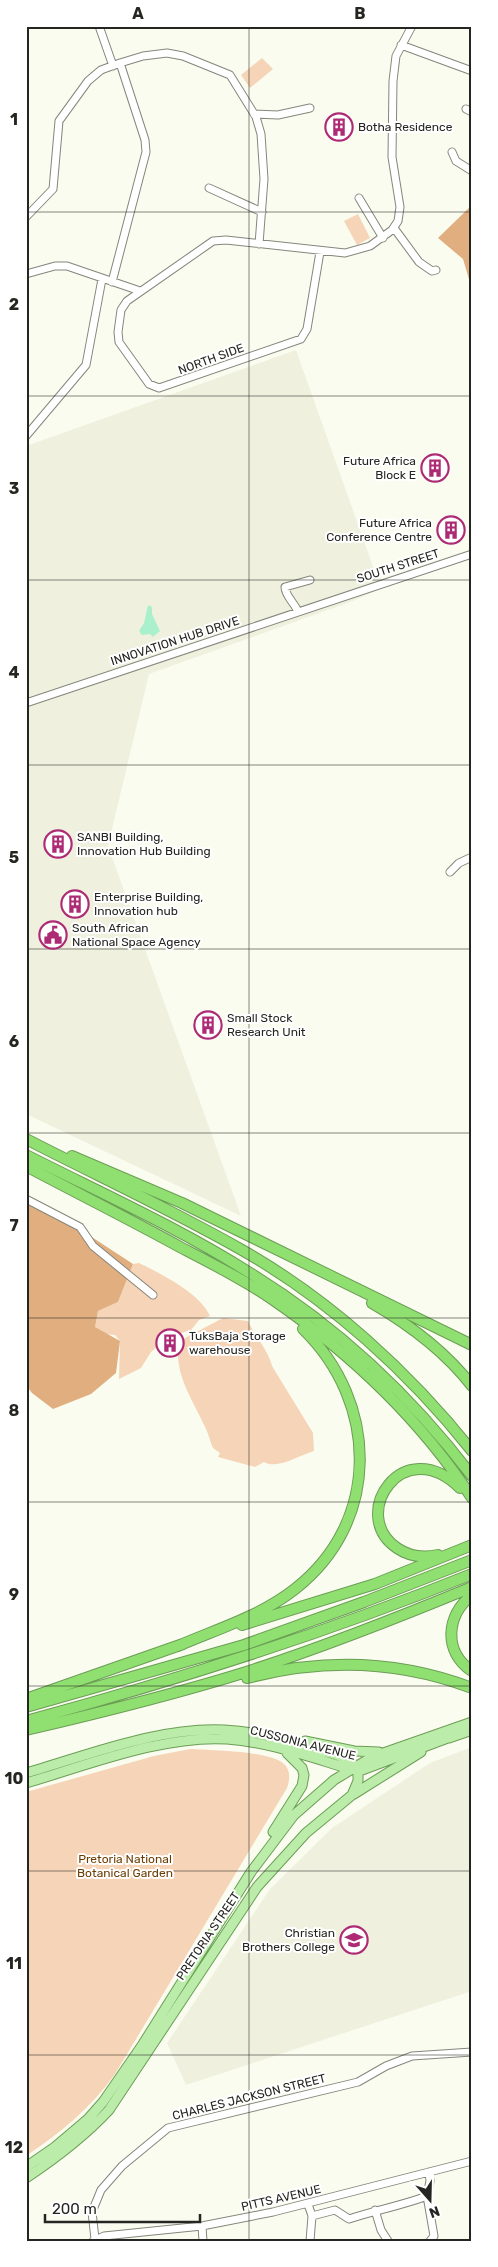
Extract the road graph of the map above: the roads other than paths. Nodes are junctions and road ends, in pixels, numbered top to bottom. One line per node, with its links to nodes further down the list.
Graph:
1 (99, 26): 4 (street)
2 (412, 26): 3 (street)
3 (401, 45): 5 (street); 14 (street)
4 (116, 65): 7 (street); 13 (street); 21 (street)
5 (472, 71)
6 (310, 108): 7 (street)
7 (254, 114): 12 (street)
8 (452, 152): 9 (street)
9 (472, 171)
10 (209, 188): 12 (street)
11 (359, 198): 15 (street)
12 (262, 212): 16 (street)
13 (26, 217)
14 (394, 228): 15 (street); 18 (street)
15 (383, 238): 17 (street)
16 (258, 244): 17 (street); 22 (street)
17 (320, 252): 22 (street, NORTH SIDE)
18 (436, 270)
19 (26, 274): 20 (street)
20 (102, 278): 21 (street); 23 (street)
21 (112, 282): 22 (street)
22 (140, 291)
23 (26, 436)
24 (472, 554): 28 (street, SOUTH STREET)
25 (289, 575): 27 (street)
26 (310, 580): 27 (street)
27 (291, 584): 29 (street)
28 (332, 600): 29 (street, INNOVATION HUB DRIVE)
29 (298, 612): 30 (street, INNOVATION HUB DRIVE)
30 (26, 703)
31 (472, 858): 32 (street)
32 (450, 872)
33 (26, 1134): 38 (highway)
34 (26, 1139): 43 (highway)
35 (26, 1155): 44 (highway)
36 (26, 1166): 39 (highway)
37 (26, 1199): 40 (street)
38 (291, 1256): 41 (highway); 42 (highway)
39 (250, 1286): 45 (highway); 52 (highway)
40 (153, 1295)
41 (472, 1345)
42 (472, 1386)
43 (472, 1451)
44 (472, 1476)
45 (472, 1498)
46 (472, 1502): 47 (highway)
47 (472, 1544): 52 (highway)
48 (472, 1560): 57 (highway)
49 (472, 1574): 58 (highway)
50 (472, 1587): 56 (highway)
51 (472, 1594): 53 (highway)
52 (178, 1646): 55 (highway)
53 (472, 1671)
54 (472, 1688): 56 (highway)
55 (26, 1699)
56 (139, 1703): 60 (highway)
57 (26, 1707)
58 (26, 1722)
59 (472, 1722): 65 (main road)
60 (26, 1730)
61 (472, 1730): 62 (main road)
62 (453, 1736): 66 (main road, CUSSONIA AVENUE); 69 (main road, PRETORIA STREET)
63 (285, 1740): 65 (main road); 66 (main road); 67 (main road, CUSSONIA AVENUE)
64 (280, 1749): 66 (main road, CUSSONIA AVENUE); 68 (main road, CUSSONIA AVENUE); 70 (main road)
65 (383, 1752): 66 (main road)
66 (354, 1769): 69 (main road); 70 (main road, PRETORIA STREET)
67 (26, 1773)
68 (26, 1783)
69 (352, 1795): 75 (main road, PRETORIA STREET)
70 (251, 1872): 73 (main road, PRETORIA STREET)
71 (472, 2052): 82 (street, CHARLES JACKSON STREET)
72 (472, 2161): 74 (street, PITTS AVENUE)
73 (26, 2167)
74 (429, 2172): 76 (street); 77 (street, PITTS AVENUE)
75 (26, 2178)
76 (427, 2196): 78 (street); 86 (street)
77 (308, 2204): 79 (street); 80 (street, PITTS AVENUE)
78 (375, 2210): 79 (street); 85 (street)
79 (312, 2216): 84 (street)
80 (202, 2226): 81 (street, PITTS AVENUE); 83 (street)
81 (107, 2238): 82 (street, PITTS AVENUE)
82 (94, 2240)
83 (203, 2241)
84 (310, 2241)
85 (388, 2241)
86 (430, 2241)

